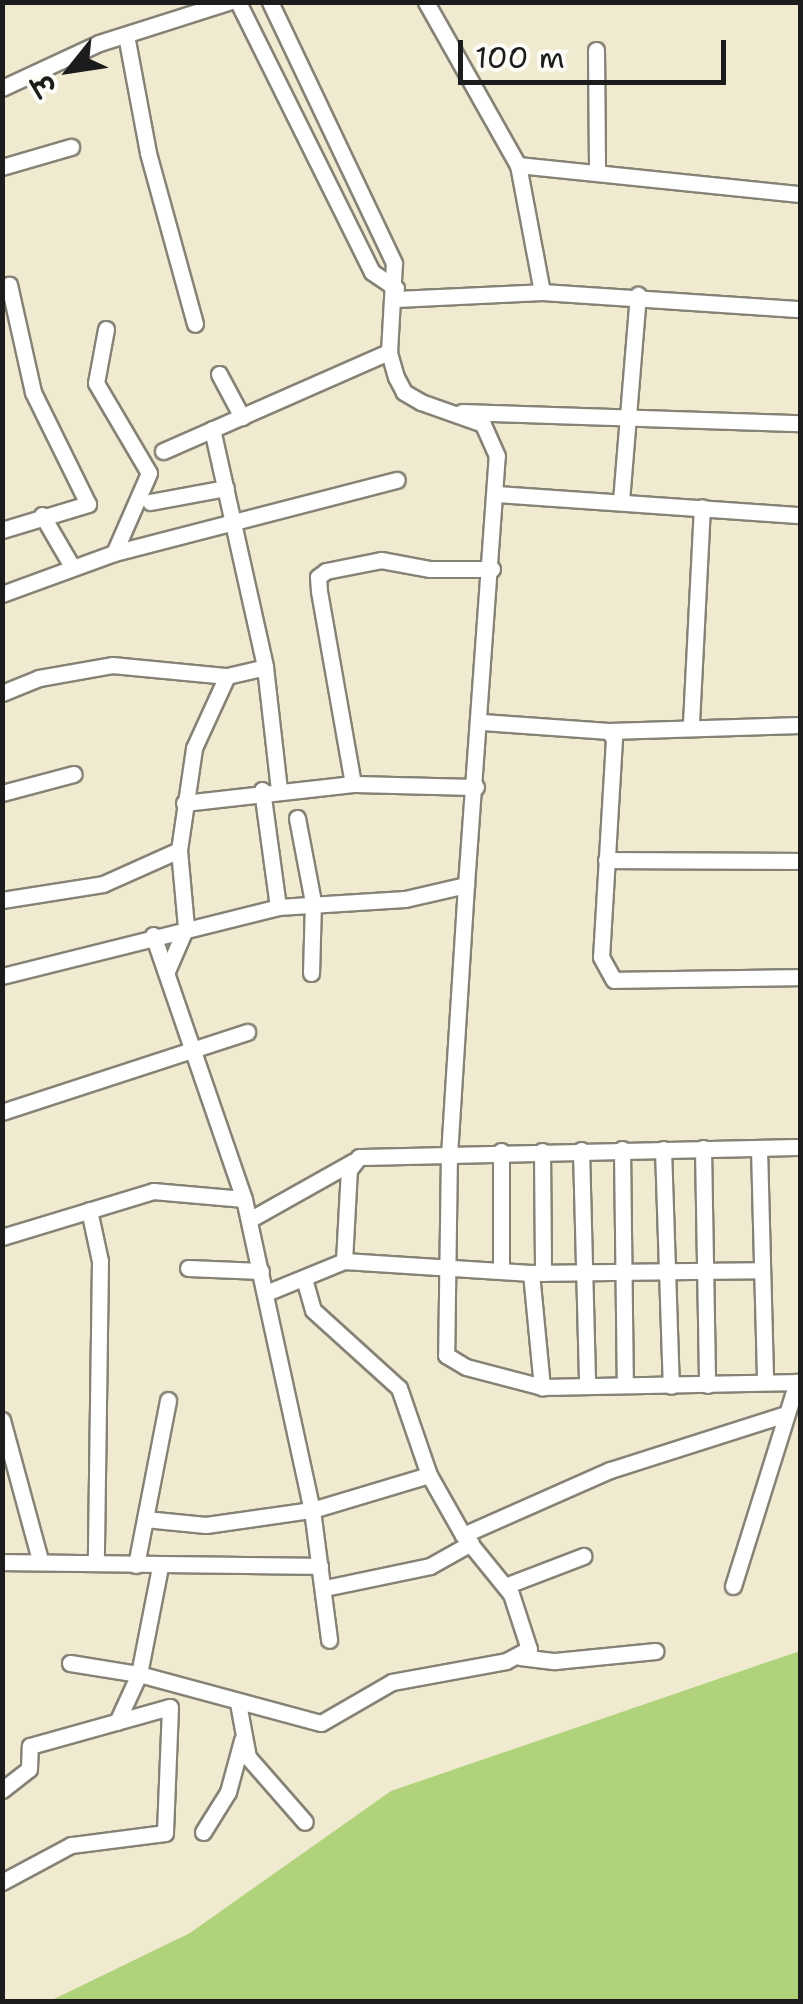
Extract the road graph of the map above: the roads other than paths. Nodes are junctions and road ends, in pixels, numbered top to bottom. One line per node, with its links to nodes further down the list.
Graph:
1 (228, 2): 5 (street)
2 (238, 2): 9 (street)
3 (270, 2): 8 (street)
4 (426, 2): 11 (street)
5 (126, 36): 7 (street); 20 (street)
6 (596, 50): 13 (street)
7 (2, 88)
8 (314, 93): 9 (street); 17 (street)
9 (288, 107): 17 (street)
10 (71, 146): 12 (street)
11 (518, 165): 13 (street); 16 (street)
12 (2, 167)
13 (597, 170): 14 (street)
14 (800, 194)
15 (9, 284): 22 (street)
16 (542, 292): 17 (street); 18 (street)
17 (396, 294): 23 (street)
18 (638, 294): 19 (street); 26 (street)
19 (800, 309)
20 (195, 324)
21 (106, 329): 41 (street)
22 (11, 333): 37 (street)
23 (388, 352): 25 (street); 27 (street)
24 (219, 374): 27 (street)
25 (458, 412): 26 (street); 33 (street)
26 (625, 415): 28 (street); 34 (street)
27 (242, 417): 29 (street)
28 (800, 424)
29 (212, 429): 30 (street); 32 (street)
30 (163, 450)
31 (397, 480): 39 (street)
32 (226, 488): 35 (street); 39 (street)
33 (497, 494): 34 (street); 43 (street)
34 (621, 501): 36 (street)
35 (150, 502)
36 (702, 507): 38 (street); 49 (street)
37 (42, 515): 40 (street); 42 (street)
38 (800, 515)
39 (237, 520): 41 (street); 45 (street)
40 (2, 530)
41 (114, 554): 42 (street)
42 (73, 568): 44 (street)
43 (492, 569): 48 (street); 53 (street)
44 (2, 594)
45 (264, 667): 46 (street); 55 (street)
46 (227, 676): 47 (street); 57 (street)
47 (2, 693)
48 (482, 722): 51 (street); 54 (street)
49 (691, 724): 50 (street); 51 (street)
50 (800, 725)
51 (609, 730): 60 (street)
52 (74, 774): 56 (street)
53 (353, 784): 54 (street); 55 (street)
54 (476, 786): 62 (street)
55 (270, 789): 57 (street); 65 (street)
56 (2, 793)
57 (184, 803): 59 (street)
58 (298, 818): 64 (street)
59 (179, 850): 63 (street); 66 (street)
60 (606, 860): 61 (street); 71 (street)
61 (800, 861)
62 (466, 885): 64 (street); 83 (street)
63 (2, 900)
64 (313, 902): 65 (street); 69 (street)
65 (278, 908): 66 (street)
66 (186, 927): 67 (street); 68 (street)
67 (153, 934): 68 (street); 70 (street)
68 (166, 971): 73 (street)
69 (311, 973)
70 (2, 976)
71 (800, 977)
72 (247, 1032): 73 (street)
73 (196, 1048): 74 (street); 85 (street)
74 (2, 1112)
75 (800, 1147): 77 (street)
76 (703, 1148): 77 (street); 78 (street); 92 (street)
77 (758, 1148): 93 (street)
78 (663, 1149): 81 (street); 96 (street)
79 (542, 1150): 80 (street); 82 (street); 99 (street)
80 (581, 1150): 81 (street); 97 (street)
81 (622, 1150): 98 (street)
82 (501, 1151): 83 (street); 95 (street)
83 (449, 1152): 84 (street); 90 (street)
84 (354, 1162): 87 (street); 89 (street)
85 (244, 1198): 86 (street); 87 (street)
86 (89, 1210): 88 (street); 119 (street)
87 (249, 1220): 94 (street)
88 (2, 1236)
89 (344, 1261): 90 (street); 100 (street)
90 (451, 1267): 95 (street); 108 (street)
91 (188, 1268): 94 (street)
92 (707, 1270): 93 (street); 96 (street); 105 (street)
93 (761, 1270): 102 (street)
94 (261, 1271): 101 (street)
95 (501, 1271): 99 (street)
96 (664, 1271): 98 (street); 107 (street)
97 (584, 1272): 98 (street); 99 (street); 106 (street)
98 (621, 1272): 104 (street)
99 (537, 1273): 108 (street)
100 (304, 1279): 101 (street); 112 (street)
101 (266, 1293): 113 (street)
102 (765, 1382): 103 (street); 105 (street)
103 (799, 1382): 110 (street)
104 (625, 1384): 106 (street); 107 (street)
105 (707, 1384): 107 (street)
106 (587, 1386): 108 (street)
107 (671, 1386)
108 (542, 1387)
109 (168, 1400): 114 (street)
110 (785, 1414): 115 (street); 124 (street)
111 (2, 1420): 117 (street)
112 (429, 1475): 113 (street); 115 (street)
113 (312, 1510): 114 (street); 121 (street)
114 (145, 1519): 120 (street)
115 (467, 1539): 123 (street); 125 (street)
116 (583, 1556): 123 (street)
117 (40, 1560): 118 (street); 119 (street)
118 (2, 1562)
119 (96, 1563): 120 (street)
120 (136, 1566): 122 (street)
121 (320, 1566): 122 (street); 125 (street)
122 (160, 1567): 130 (street)
123 (506, 1586): 128 (street)
124 (733, 1586)
125 (325, 1588): 126 (street)
126 (330, 1640)
127 (656, 1651): 128 (street)
128 (520, 1657): 131 (street)
129 (70, 1663): 130 (street)
130 (138, 1674): 131 (street); 132 (street)
131 (238, 1703): 133 (street)
132 (117, 1722): 134 (street); 137 (street)
133 (242, 1739): 135 (street); 136 (street)
134 (2, 1790)
135 (305, 1822)
136 (203, 1832)
137 (2, 1882)

